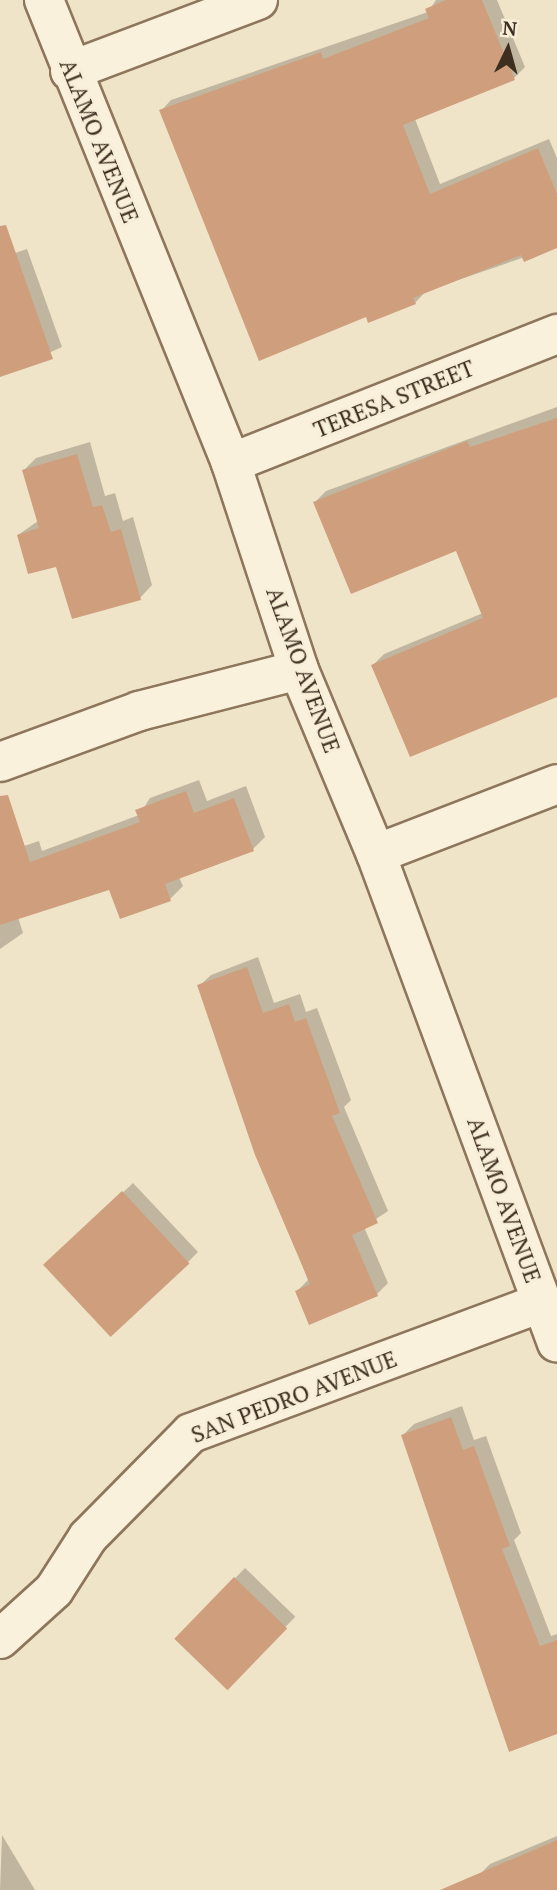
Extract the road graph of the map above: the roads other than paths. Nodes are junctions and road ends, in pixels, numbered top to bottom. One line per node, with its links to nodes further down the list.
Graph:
1 (44, 0): 3 (street, ALAMO AVENUE)
2 (258, 0): 3 (street)
3 (70, 71): 5 (street, ALAMO AVENUE)
4 (557, 334): 5 (street, TERESA STREET)
5 (231, 463): 6 (street, ALAMO AVENUE)
6 (299, 670): 7 (street); 9 (street, ALAMO AVENUE)
7 (0, 762)
8 (557, 784): 9 (street)
9 (376, 853): 10 (street, ALAMO AVENUE)
10 (541, 1303): 11 (street, ALAMO AVENUE); 12 (street, SAN PEDRO AVENUE)
11 (557, 1343)
12 (0, 1639)

